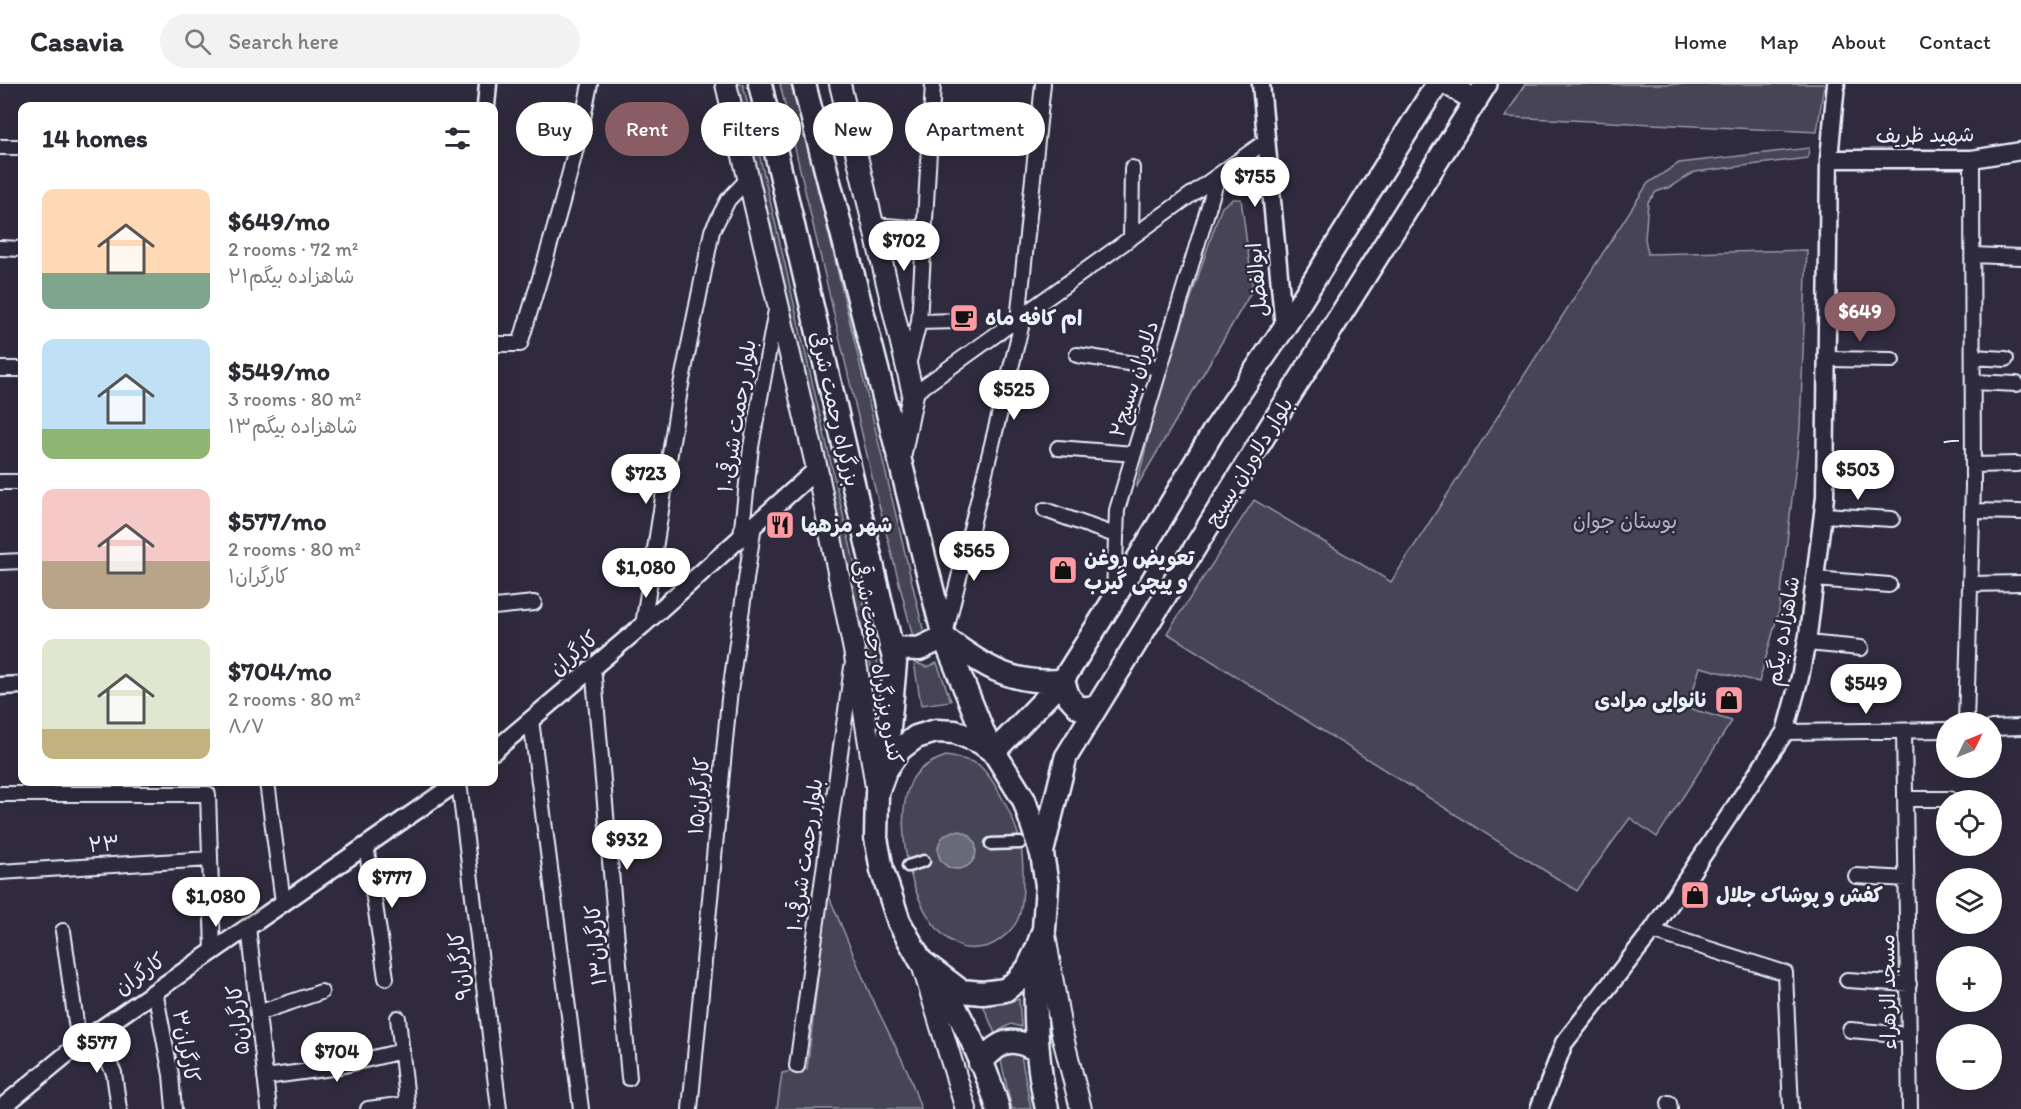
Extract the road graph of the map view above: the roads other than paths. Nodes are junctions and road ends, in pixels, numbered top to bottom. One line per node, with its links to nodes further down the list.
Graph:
1 (488, 84): 14 (street)
2 (590, 84): 36 (street)
3 (726, 84): 23 (main road, کندرو بزرگراه رحمت شرقی)
4 (760, 84): 77 (highway, بزرگراه رحمت شرقی)
5 (804, 84): 51 (highway)
6 (840, 84): 24 (main road)
7 (933, 84): 25 (street)
8 (1043, 84): 32 (street)
9 (1261, 84): 15 (street, ابوالفضل)
10 (1437, 84): 35 (main road, بلوار دلاوران بسیج)
11 (1448, 84): 13 (main road)
12 (1836, 84): 19 (street, شاهزاده بیگم)
13 (1481, 93): 84 (main road, بلوار دلاوران بسیج)
14 (486, 102)
15 (1266, 141): 22 (street); 35 (street, ابوالفضل)
16 (0, 147): 17 (street)
17 (18, 147)
18 (2021, 151): 20 (street, شهید ظریف)
19 (1829, 159): 20 (street, شهید ظریف); 39 (street, شاهزاده بیگم)
20 (1972, 159): 29 (street, ۱)
21 (1132, 168): 26 (street)
22 (1218, 176): 26 (street); 42 (street, دلاوران بسیج۲)
23 (748, 179): 31 (main road, کندرو بزرگراه رحمت شرقی); 74 (street)
24 (873, 225): 25 (street); 45 (main road)
25 (924, 229): 33 (street)
26 (1131, 238): 32 (street)
27 (0, 248): 28 (street)
28 (18, 249)
29 (1972, 255): 30 (street); 38 (street, ۱)
30 (2021, 256)
31 (778, 302): 54 (main road, کندرو بزرگراه رحمت شرقی); 64 (street, بلوار رحمت شرقی۱۰)
32 (1021, 317): 48 (street); 75 (street)
33 (919, 321): 34 (street); 45 (street)
34 (957, 321)
35 (1284, 328): 71 (main road, بلوار دلاوران بسیج)
36 (498, 344)
37 (1077, 355): 42 (street)
38 (1973, 357): 40 (street); 46 (street, ۱)
39 (1827, 359): 41 (street); 60 (street, شاهزاده بیگم)
40 (2006, 359)
41 (1892, 360)
42 (1160, 368): 50 (street, دلاوران بسیج۲)
43 (0, 369): 44 (street)
44 (18, 369)
45 (907, 370): 48 (main road)
46 (1972, 382): 47 (street); 53 (street, ۱)
47 (2017, 384)
48 (913, 394): 51 (main road)
49 (1059, 448): 50 (street)
50 (1134, 454): 63 (street, دلاوران بسیج۲)
51 (899, 461): 75 (highway)
52 (2018, 464): 53 (street)
53 (1973, 465): 58 (street, ۱)
54 (817, 469): 62 (street, کارگران); 79 (main road, کندرو بزرگراه رحمت شرقی)
55 (0, 482): 56 (street)
56 (18, 482)
57 (1045, 510): 63 (street)
58 (1972, 511): 59 (street); 69 (street, ۱)
59 (2021, 512)
60 (1823, 515): 61 (street); 67 (street, شاهزاده بیگم)
61 (1892, 519)
62 (754, 524): 64 (street, کارگران); 145 (street, ۱۵کارگران)
63 (1115, 535): 71 (street, دلاوران بسیج۲)
64 (741, 537): 74 (street, کارگران)
65 (18, 561): 66 (street)
66 (0, 562)
67 (1815, 579): 70 (street); 76 (street, شاهزاده بیگم)
68 (2021, 583): 69 (street)
69 (1970, 584): 85 (street, ۱)
70 (1889, 585)
71 (1114, 599): 81 (main road, بلوار دلاوران بسیج)
72 (534, 603): 73 (street)
73 (498, 607)
74 (643, 624): 80 (street, کارگران)
75 (944, 637): 77 (highway); 81 (main road); 93 (highway)
76 (1807, 643): 78 (street); 91 (street, شاهزاده بیگم)
77 (891, 648): 94 (highway, بزرگراه رحمت شرقی)
78 (1861, 648)
79 (854, 650): 98 (main road, کندرو بزرگراه رحمت شرقی); 134 (street, ۱۰بلوار رحمت شرقی)
80 (593, 666): 86 (street, کارگران); 136 (street, کارگران۱۳)
81 (1063, 680): 84 (main road); 93 (main road, بلوار دلاوران بسیج)
82 (18, 685): 83 (street)
83 (0, 686)
84 (1096, 706): 105 (main road, بلوار دلاوران بسیج)
85 (1966, 712)
86 (531, 720): 92 (street, کارگران); 144 (street)
87 (2021, 727): 88 (street)
88 (2002, 728)
89 (1936, 730): 90 (street)
90 (1904, 731): 91 (street); 100 (street, مسجد الزهراء)
91 (1785, 732): 115 (street, شاهزاده بیگم)
92 (498, 747)
93 (992, 750): 94 (highway); 105 (highway)
94 (885, 771): 98 (highway)
95 (268, 786): 112 (street)
96 (452, 786): 104 (street, کارگران)
97 (459, 786): 143 (street, کارگران۹)
98 (877, 793): 118 (highway)
99 (0, 794): 106 (street)
100 (1906, 799): 101 (street); 111 (street, مسجد الزهراء)
101 (1936, 799)
102 (1020, 843): 103 (street)
103 (991, 844)
104 (366, 845): 112 (street, کارگران); 120 (street)
105 (1042, 854): 116 (highway)
106 (210, 859): 109 (street, ۲۳); 117 (street)
107 (924, 861): 108 (street)
108 (908, 866)
109 (0, 872)
110 (1856, 876): 111 (street)
111 (1907, 879): 122 (street, مسجد الزهراء)
112 (283, 902): 113 (street, کارگران)
113 (248, 927): 117 (street, کارگران); 125 (street, کارگران۵)
114 (63, 931): 130 (street)
115 (1652, 931): 150 (street, شاهزاده بیگم); 151 (street)
116 (1040, 939): 119 (highway); 132 (highway); 149 (main road)
117 (213, 951): 123 (street, کارگران)
118 (921, 961): 119 (highway); 146 (main road)
119 (939, 976): 133 (highway)
120 (386, 978)
121 (1847, 980): 122 (street)
122 (1909, 984): 129 (street, مسجد الزهراء)
123 (155, 991): 128 (street, کارگران); 140 (street, کارگران۳)
124 (321, 992): 125 (street)
125 (258, 1013): 135 (street, کارگران۵)
126 (398, 1018): 131 (street)
127 (1850, 1030): 129 (street)
128 (94, 1034): 130 (street, کارگران); 139 (street)
129 (1909, 1035): 152 (street, مسجد الزهراء)
130 (79, 1044): 138 (street, کارگران)
131 (402, 1051): 135 (street); 137 (street)
132 (1038, 1051): 133 (highway); 148 (highway)
133 (980, 1063): 147 (highway)
134 (797, 1066)
135 (265, 1077): 141 (street, کارگران۵)
136 (629, 1078)
137 (407, 1107): 142 (street)
138 (0, 1108)
139 (119, 1109)
140 (174, 1109)
141 (269, 1109)
142 (368, 1109)
143 (499, 1109)
144 (581, 1109)
145 (690, 1109)
146 (966, 1109)
147 (998, 1109)
148 (1047, 1109)
149 (1080, 1109)
150 (1539, 1109)
151 (1791, 1109)
152 (1910, 1109)

